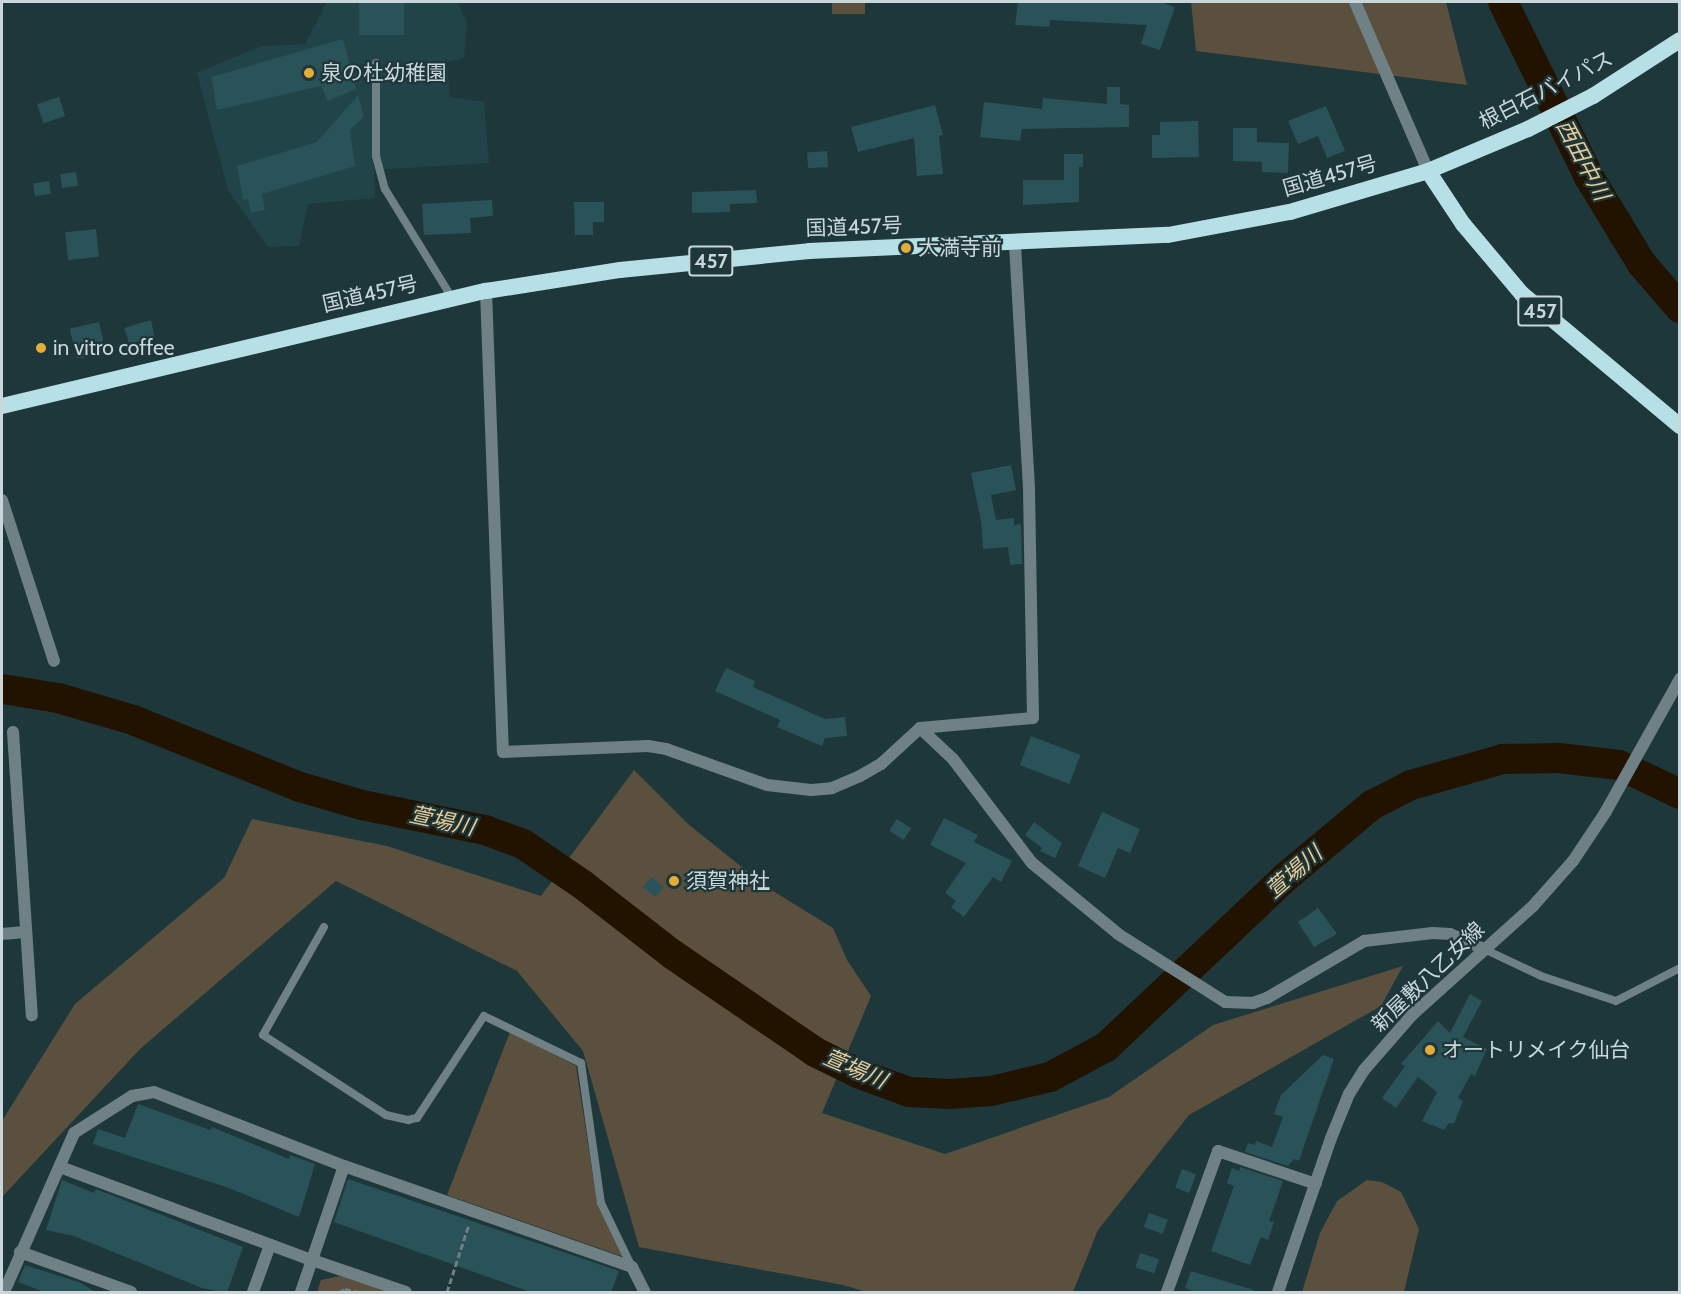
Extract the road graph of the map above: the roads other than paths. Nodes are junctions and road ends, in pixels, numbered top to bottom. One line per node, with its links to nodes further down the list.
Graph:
1 (1355, 2): 4 (street)
2 (1680, 40): 4 (highway, 根白石バイパス / 457)
3 (376, 63): 7 (lane)
4 (1428, 171): 5 (highway, 国道457号 / 457); 9 (highway, 457)
5 (1015, 244): 6 (highway, 国道457号 / 457); 13 (street)
6 (486, 291): 7 (highway, 国道457号 / 457); 13 (street)
7 (452, 298): 8 (highway, 国道457号 / 457)
8 (2, 406)
9 (1680, 426)
10 (2, 500): 11 (street)
11 (54, 662)
12 (1680, 679): 18 (street, 新屋敷八乙女線)
13 (920, 728): 18 (street)
14 (13, 732): 16 (street)
15 (324, 927): 27 (lane)
16 (25, 932): 17 (street); 20 (street)
17 (2, 934)
18 (1484, 949): 19 (lane); 23 (street, 新屋敷八乙女線)
19 (1680, 969)
20 (32, 1015)
21 (344, 1166): 22 (street); 26 (street); 27 (street)
22 (60, 1167): 24 (street); 25 (street)
23 (1316, 1184): 34 (street); 35 (street, 新屋敷八乙女線)
24 (270, 1245): 26 (street); 30 (street)
25 (20, 1252): 28 (street); 29 (street)
26 (312, 1260): 31 (street); 32 (street)
27 (632, 1266): 33 (street)
28 (4, 1293)
29 (131, 1293)
30 (253, 1293)
31 (301, 1293)
32 (406, 1293)
33 (645, 1293)
34 (1167, 1293)
35 (1278, 1293)

